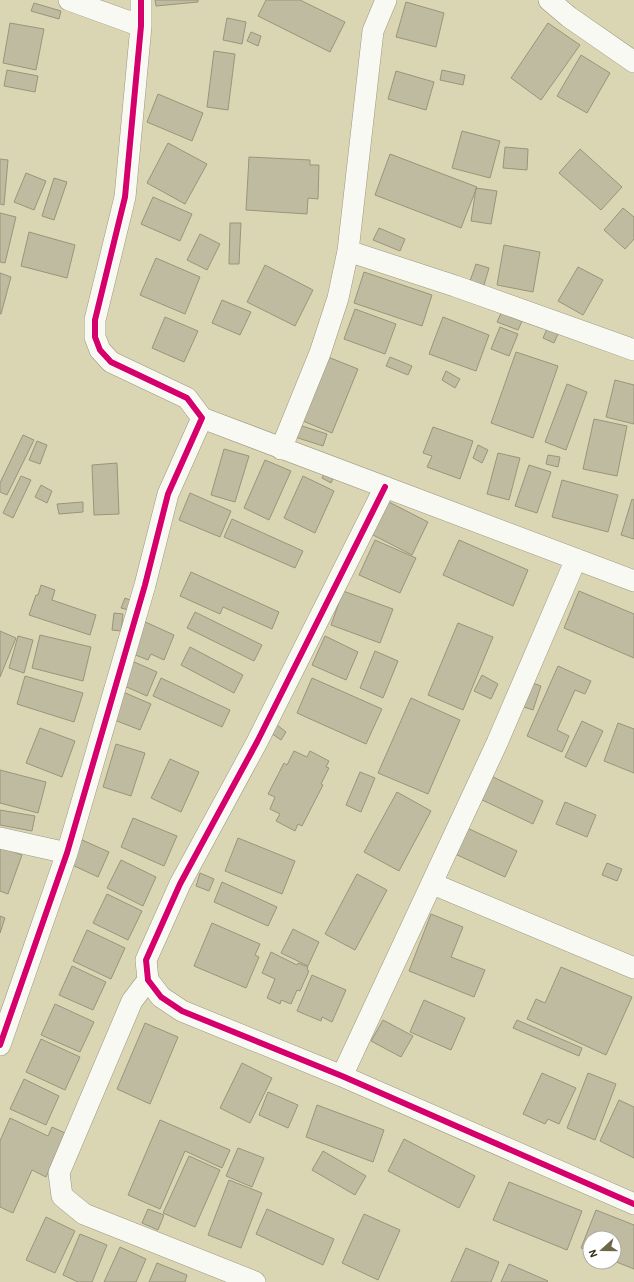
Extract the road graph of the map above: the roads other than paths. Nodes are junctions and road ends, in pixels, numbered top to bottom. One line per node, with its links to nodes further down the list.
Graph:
1 (69, 0): 5 (street)
2 (141, 0): 5 (street)
3 (386, 0): 7 (street)
4 (549, 0): 6 (street)
5 (141, 26): 9 (street)
6 (634, 62)
7 (348, 251): 8 (street); 10 (street)
8 (634, 350)
9 (202, 418): 10 (street); 15 (street)
10 (281, 449): 11 (street)
11 (384, 487): 12 (street); 18 (street)
12 (576, 559): 13 (street); 16 (street)
13 (634, 581)
14 (0, 838): 15 (street)
15 (67, 853): 19 (street)
16 (433, 884): 17 (street); 20 (street)
17 (634, 968)
18 (148, 980): 20 (street); 22 (street)
19 (0, 1045)
20 (342, 1076): 21 (street)
21 (634, 1204)
22 (255, 1282)

